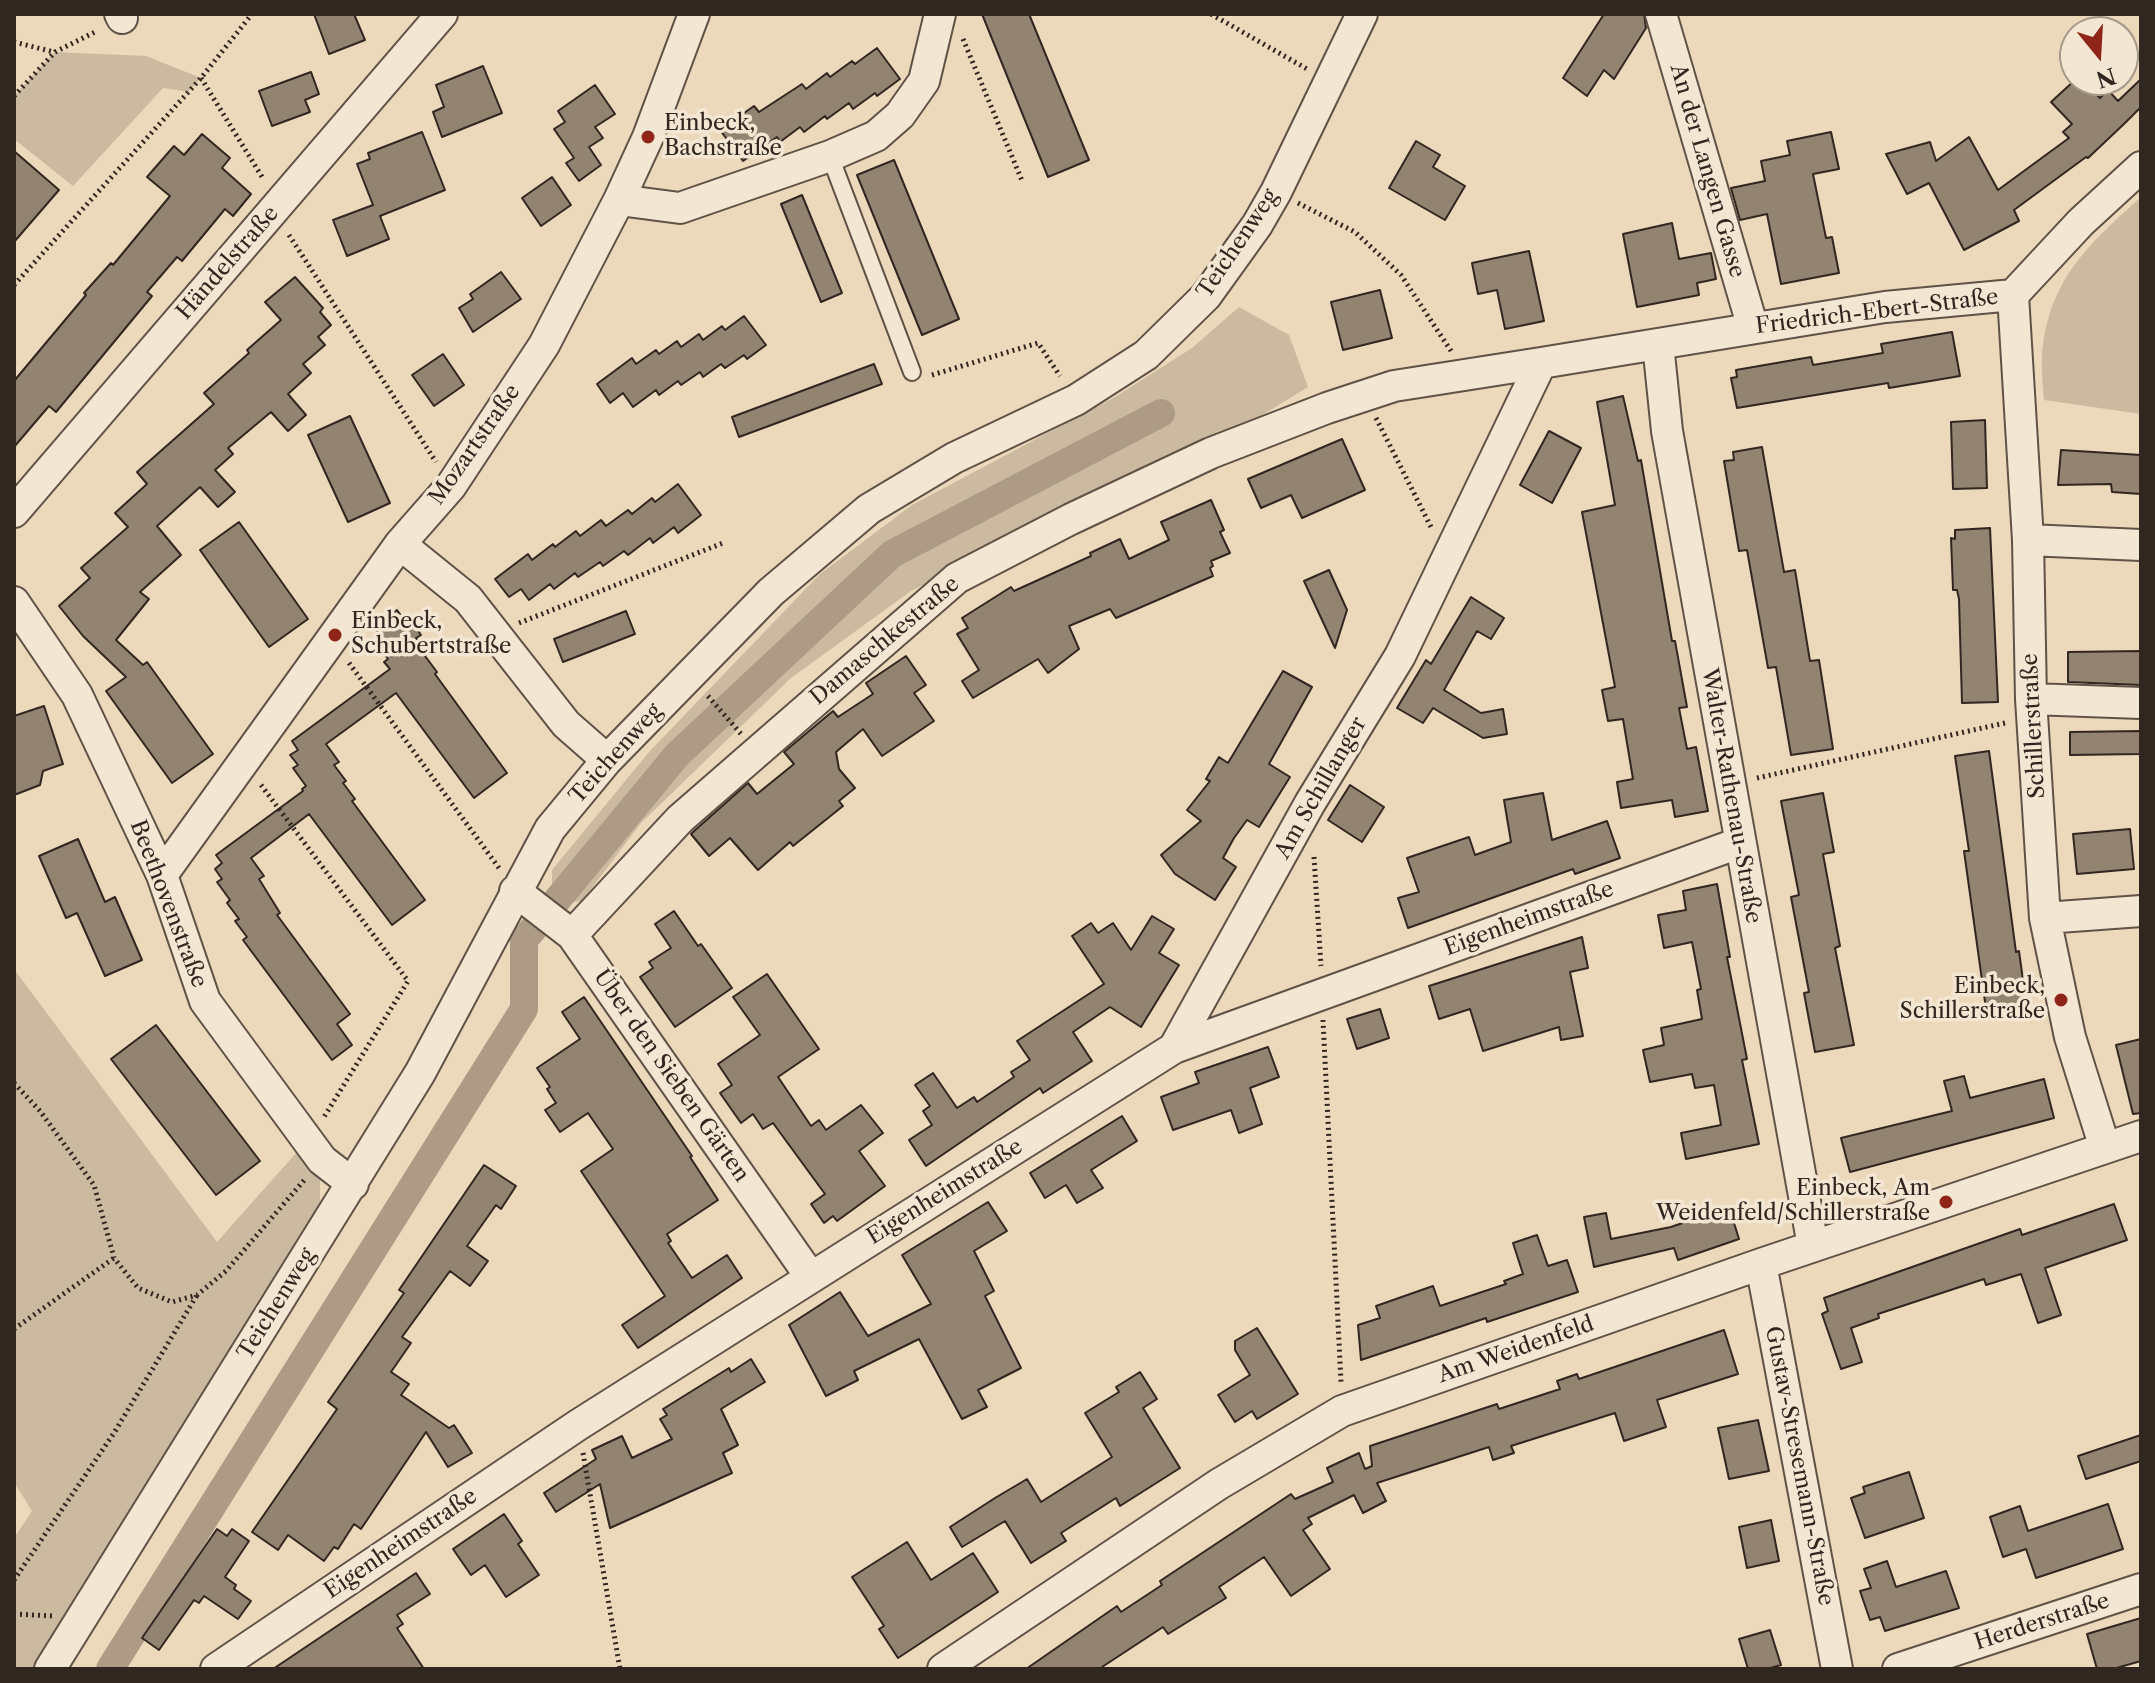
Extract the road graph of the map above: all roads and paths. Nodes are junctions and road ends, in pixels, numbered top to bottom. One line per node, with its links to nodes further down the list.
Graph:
1 (442, 14): 19 (street, Händelstraße)
2 (694, 14): 18 (street, Mozartstraße)
3 (1211, 14): 12 (path)
4 (1362, 14): 12 (street, Teichenweg)
5 (1661, 14): 22 (street, An der Langen Gasse)
6 (249, 15): 11 (path)
7 (121, 16): 10 (path)
8 (940, 16): 14 (street); 16 (path)
9 (14, 42): 10 (path)
10 (55, 52): 13 (path)
11 (201, 78): 19 (path); 20 (path)
12 (1328, 82): 17 (street, Teichenweg)
13 (14, 96)
14 (830, 156): 18 (street); 26 (lane)
15 (2141, 167): 21 (street, Friedrich-Ebert-Straße)
16 (1023, 183)
17 (1276, 192): 23 (path); 28 (street, Teichenweg)
18 (619, 200): 29 (street, Mozartstraße)
19 (276, 208): 29 (path); 30 (street, Händelstraße)
20 (14, 285)
21 (2013, 295): 22 (street, Friedrich-Ebert-Straße); 31 (street, Schillerstraße)
22 (1753, 328): 24 (street, Friedrich-Ebert-Straße)
23 (1440, 331)
24 (1658, 344): 25 (street, Friedrich-Ebert-Straße); 45 (street, Walter-Rathenau-Straße)
25 (1541, 363): 27 (street, Damaschkestraße); 35 (street, Am Schillanger)
26 (912, 372): 28 (path)
27 (1365, 396): 35 (path); 52 (street, Damaschkestraße)
28 (1076, 400): 43 (street, Teichenweg)
29 (451, 486): 33 (street, Mozartstraße)
30 (14, 512)
31 (2028, 540): 34 (street); 41 (street, Schillerstraße)
32 (723, 543): 37 (path)
33 (400, 544): 37 (street); 38 (street, Mozartstraße)
34 (2141, 545)
35 (1447, 558): 54 (street, Am Schillanger)
36 (14, 602): 48 (street, Beethovenstraße)
37 (494, 632): 43 (street)
38 (332, 640): 44 (street, Mozartstraße); 49 (path)
39 (713, 701): 42 (path)
40 (2141, 703): 41 (street)
41 (2032, 708): 45 (path); 51 (street, Schillerstraße)
42 (734, 726)
43 (607, 760): 49 (street, Teichenweg)
44 (244, 761): 48 (street, Mozartstraße); 58 (path)
45 (1729, 784): 46 (street, Walter-Rathenau-Straße)
46 (1739, 843): 53 (street, Eigenheimstraße); 60 (street, Walter-Rathenau-Straße)
47 (1313, 850): 53 (path)
48 (162, 875): 58 (street, Beethovenstraße)
49 (516, 892): 52 (street, Über den Sieben Gärten); 59 (street, Teichenweg)
50 (2141, 911): 51 (street)
51 (2045, 918): 57 (street, Schillerstraße)
52 (571, 934): 63 (street, Über den Sieben Gärten)
53 (1323, 993): 54 (street, Eigenheimstraße); 66 (path)
54 (1174, 1048): 63 (street, Eigenheimstraße)
55 (14, 1083): 61 (path)
56 (2141, 1136): 57 (street, Am Weidenfeld)
57 (2105, 1148): 60 (street, Am Weidenfeld)
58 (316, 1150): 59 (street, Beethovenstraße); 64 (path)
59 (353, 1184): 70 (street, Teichenweg)
60 (1813, 1246): 62 (street, Am Weidenfeld)
61 (114, 1258): 64 (path); 65 (path)
62 (1761, 1264): 66 (street, Am Weidenfeld); 74 (street, Gustav-Stresemann-Straße)
63 (810, 1276): 67 (street, Eigenheimstraße)
64 (197, 1295): 68 (path)
65 (14, 1329)
66 (1342, 1411): 73 (street, Am Weidenfeld)
67 (578, 1425): 71 (street, Eigenheimstraße); 72 (path)
68 (14, 1580)
69 (2141, 1589): 75 (street, Herderstraße)
70 (50, 1669)
71 (216, 1669)
72 (620, 1669)
73 (943, 1669)
74 (1837, 1669)
75 (1898, 1669)

